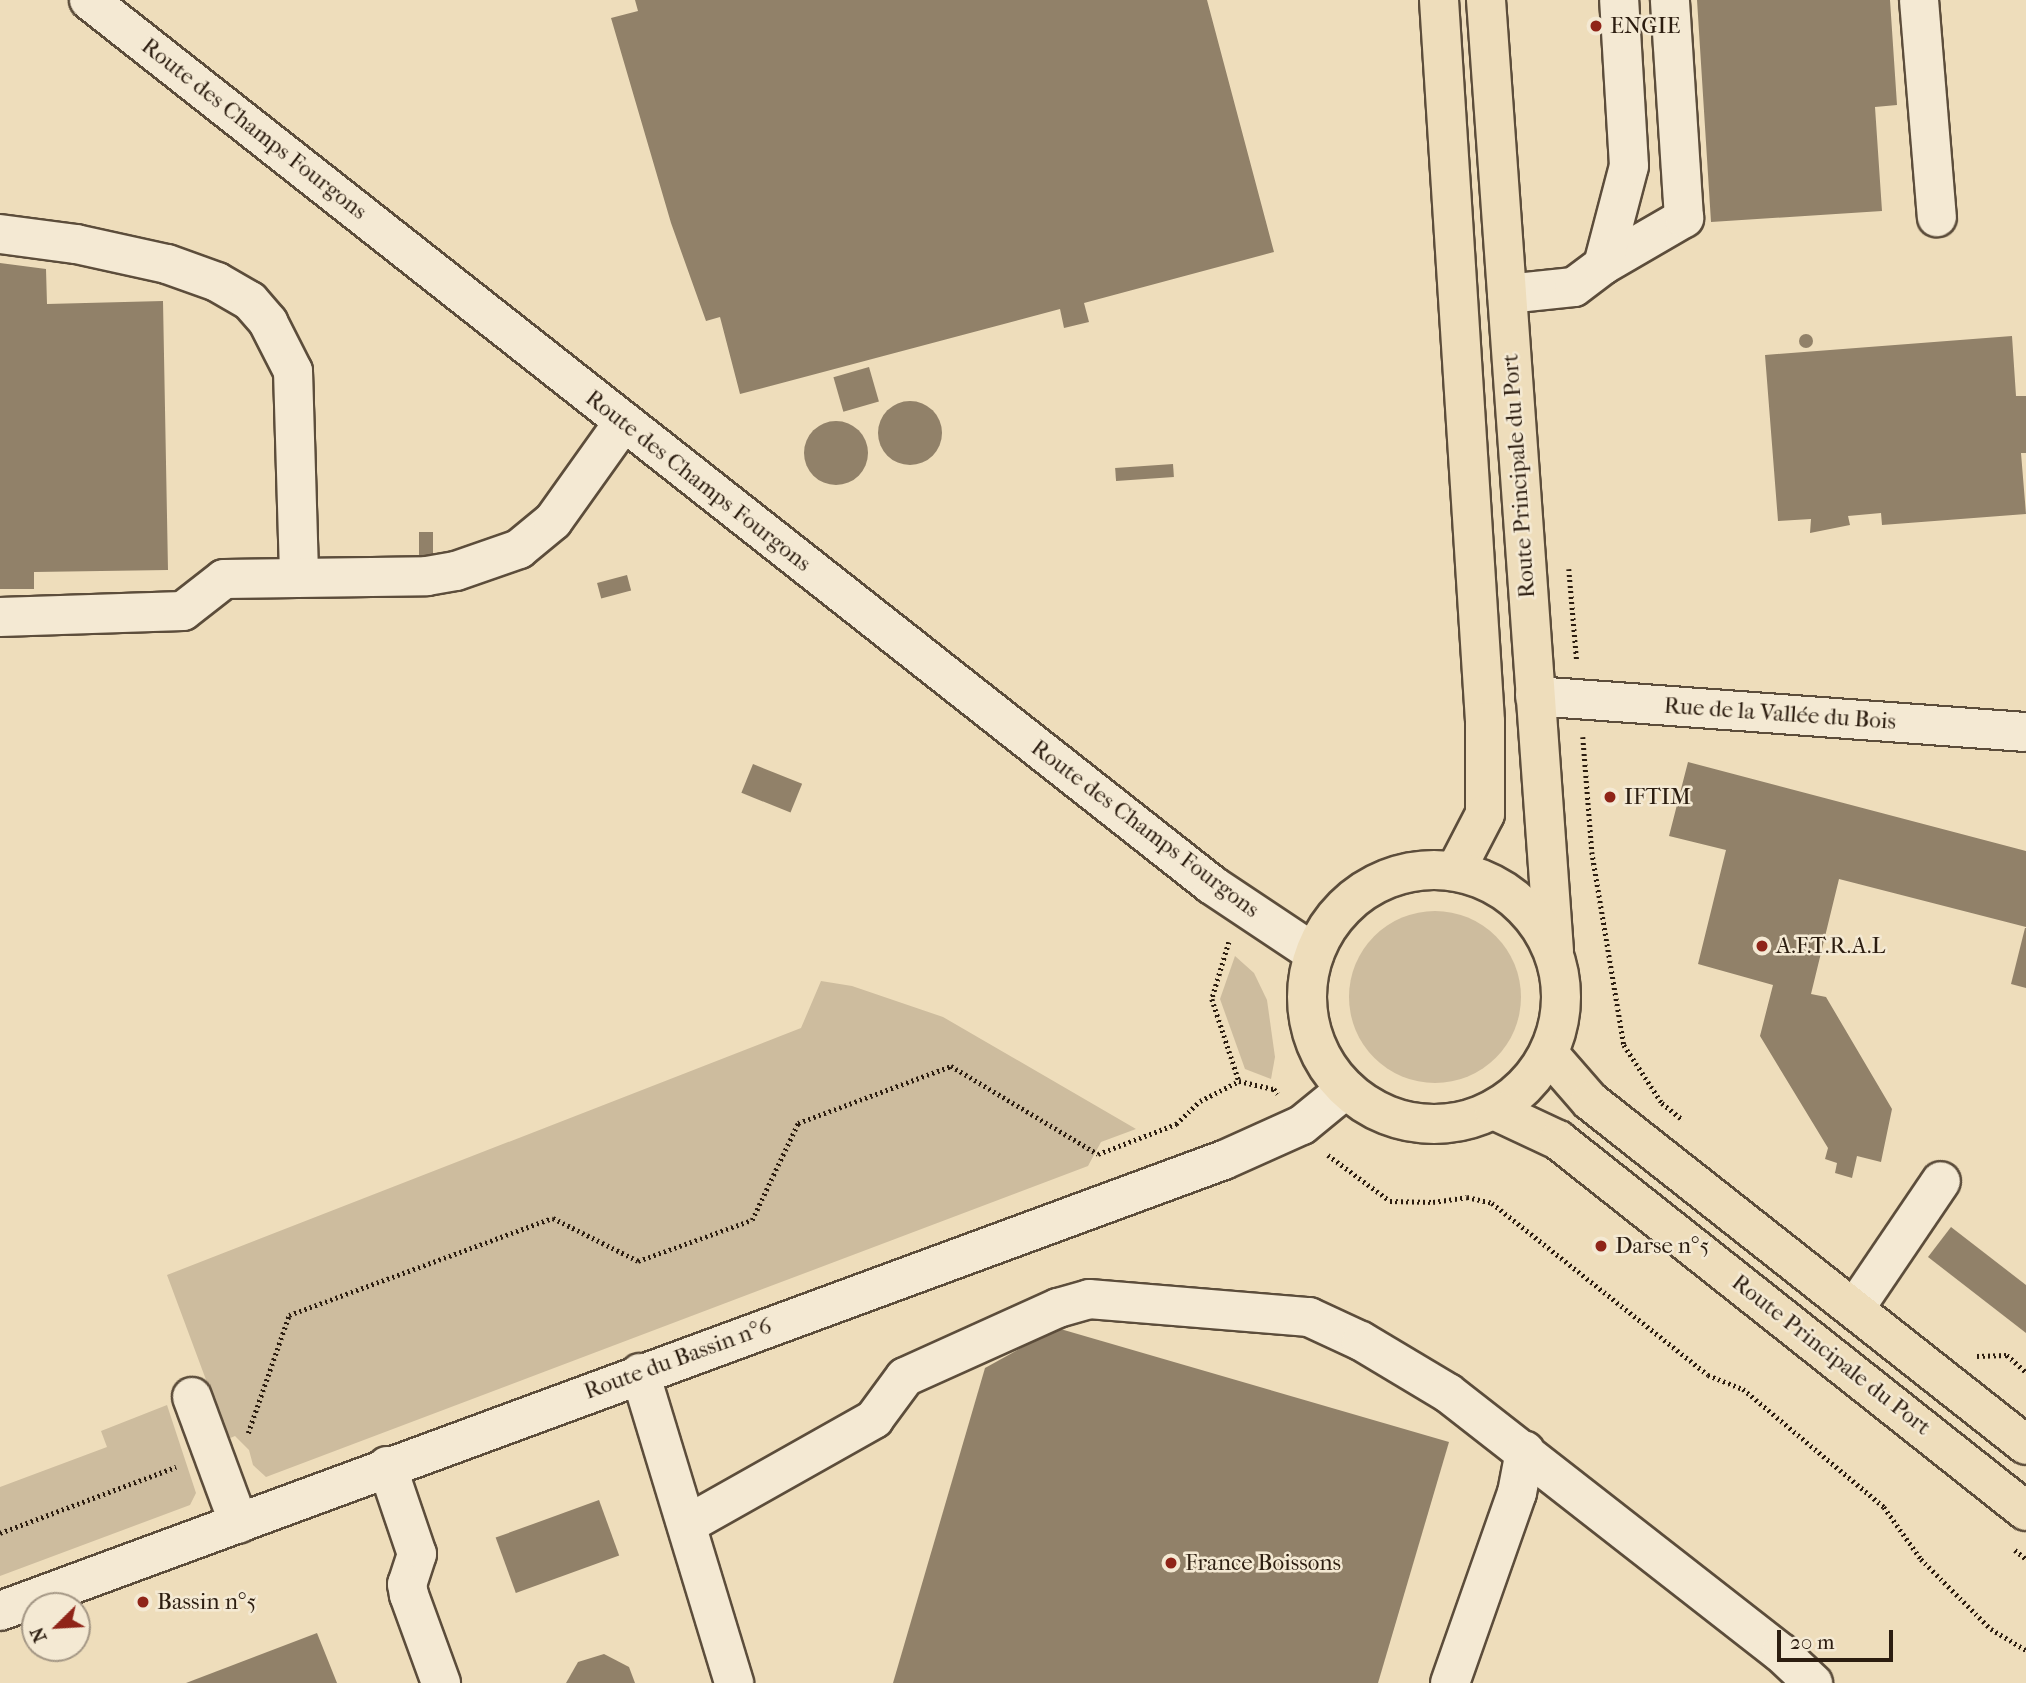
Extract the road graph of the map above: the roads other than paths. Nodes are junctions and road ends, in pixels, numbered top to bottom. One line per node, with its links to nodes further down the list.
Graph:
1 (89, 0): 11 (street, Route des Champs Fourgons)
2 (1438, 0): 16 (main road)
3 (1486, 0): 10 (main road, Route Principale du Port)
4 (1619, 0): 9 (street)
5 (1670, 0): 9 (street)
6 (1919, 0): 7 (street)
7 (1937, 217)
8 (0, 234): 12 (street)
9 (1603, 265): 10 (street)
10 (1507, 294): 14 (main road, Route Principale du Port)
11 (623, 423): 12 (street); 18 (street, Route des Champs Fourgons)
12 (299, 577): 13 (street)
13 (0, 617)
14 (1535, 696): 15 (street, Rue de la Vallée du Bois); 17 (main road, Route Principale du Port)
15 (2026, 732)
16 (1456, 870): 17 (main road); 18 (main road)
17 (1554, 951): 19 (main road)
18 (1314, 953): 20 (main road)
19 (1549, 1054): 21 (main road); 23 (main road)
20 (1346, 1089): 21 (main road); 24 (street, Route du Bassin n°6)
21 (1494, 1110): 29 (main road, Route Principale du Port)
22 (1941, 1181): 23 (street)
23 (1855, 1308): 26 (main road)
24 (640, 1373): 28 (street, Route du Bassin n°6); 31 (street)
25 (192, 1397): 30 (street)
26 (2026, 1445)
27 (1525, 1451): 31 (street); 35 (street); 36 (street)
28 (387, 1466): 30 (street, Route du Bassin n°6); 33 (street)
29 (2026, 1511)
30 (239, 1524): 32 (street, Route du Bassin n°6)
31 (688, 1524): 34 (street)
32 (0, 1611)
33 (441, 1683)
34 (734, 1683)
35 (1450, 1683)
36 (1813, 1683)

